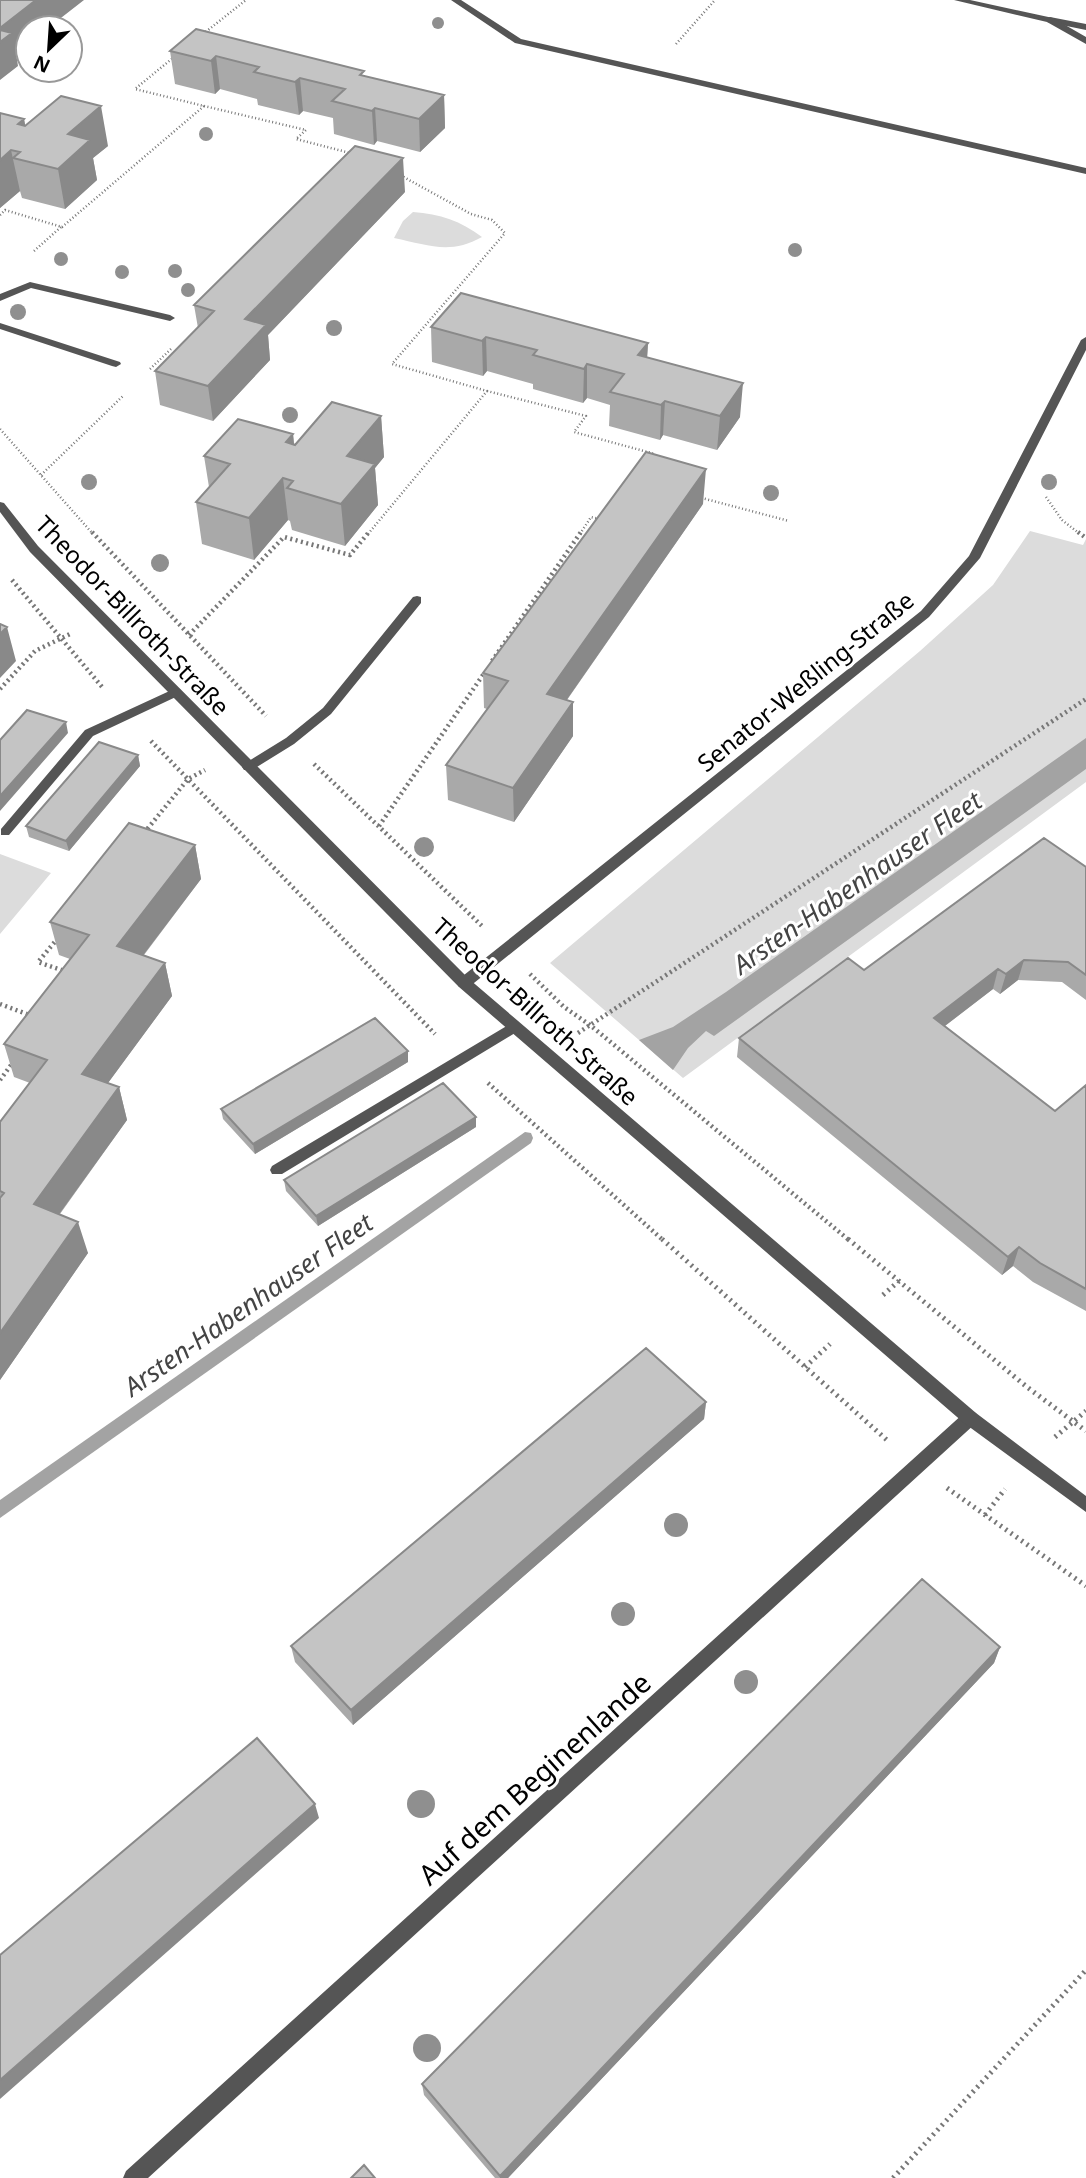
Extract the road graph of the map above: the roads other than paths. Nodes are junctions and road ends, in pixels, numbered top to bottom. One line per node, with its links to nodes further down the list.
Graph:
1 (454, 0): 6 (street)
2 (958, 0): 3 (street)
3 (1050, 20): 4 (street); 5 (street)
4 (1086, 27)
5 (1086, 41)
6 (1086, 171)
7 (0, 298): 8 (street)
8 (170, 318)
9 (0, 326): 11 (street)
10 (1086, 340): 17 (street, Senator-Weßling-Straße)
11 (116, 364)
12 (0, 505): 14 (street, Theodor-Billroth-Straße)
13 (417, 600): 15 (street)
14 (176, 692): 15 (street, Theodor-Billroth-Straße); 16 (street)
15 (248, 767): 17 (street, Theodor-Billroth-Straße)
16 (5, 832)
17 (464, 983): 18 (street, Theodor-Billroth-Straße)
18 (515, 1026): 19 (street); 20 (street, Theodor-Billroth-Straße)
19 (277, 1170)
20 (970, 1418): 21 (street, Theodor-Billroth-Straße); 22 (street, Auf dem Beginenlande)
21 (1086, 1505)
22 (133, 2178)

